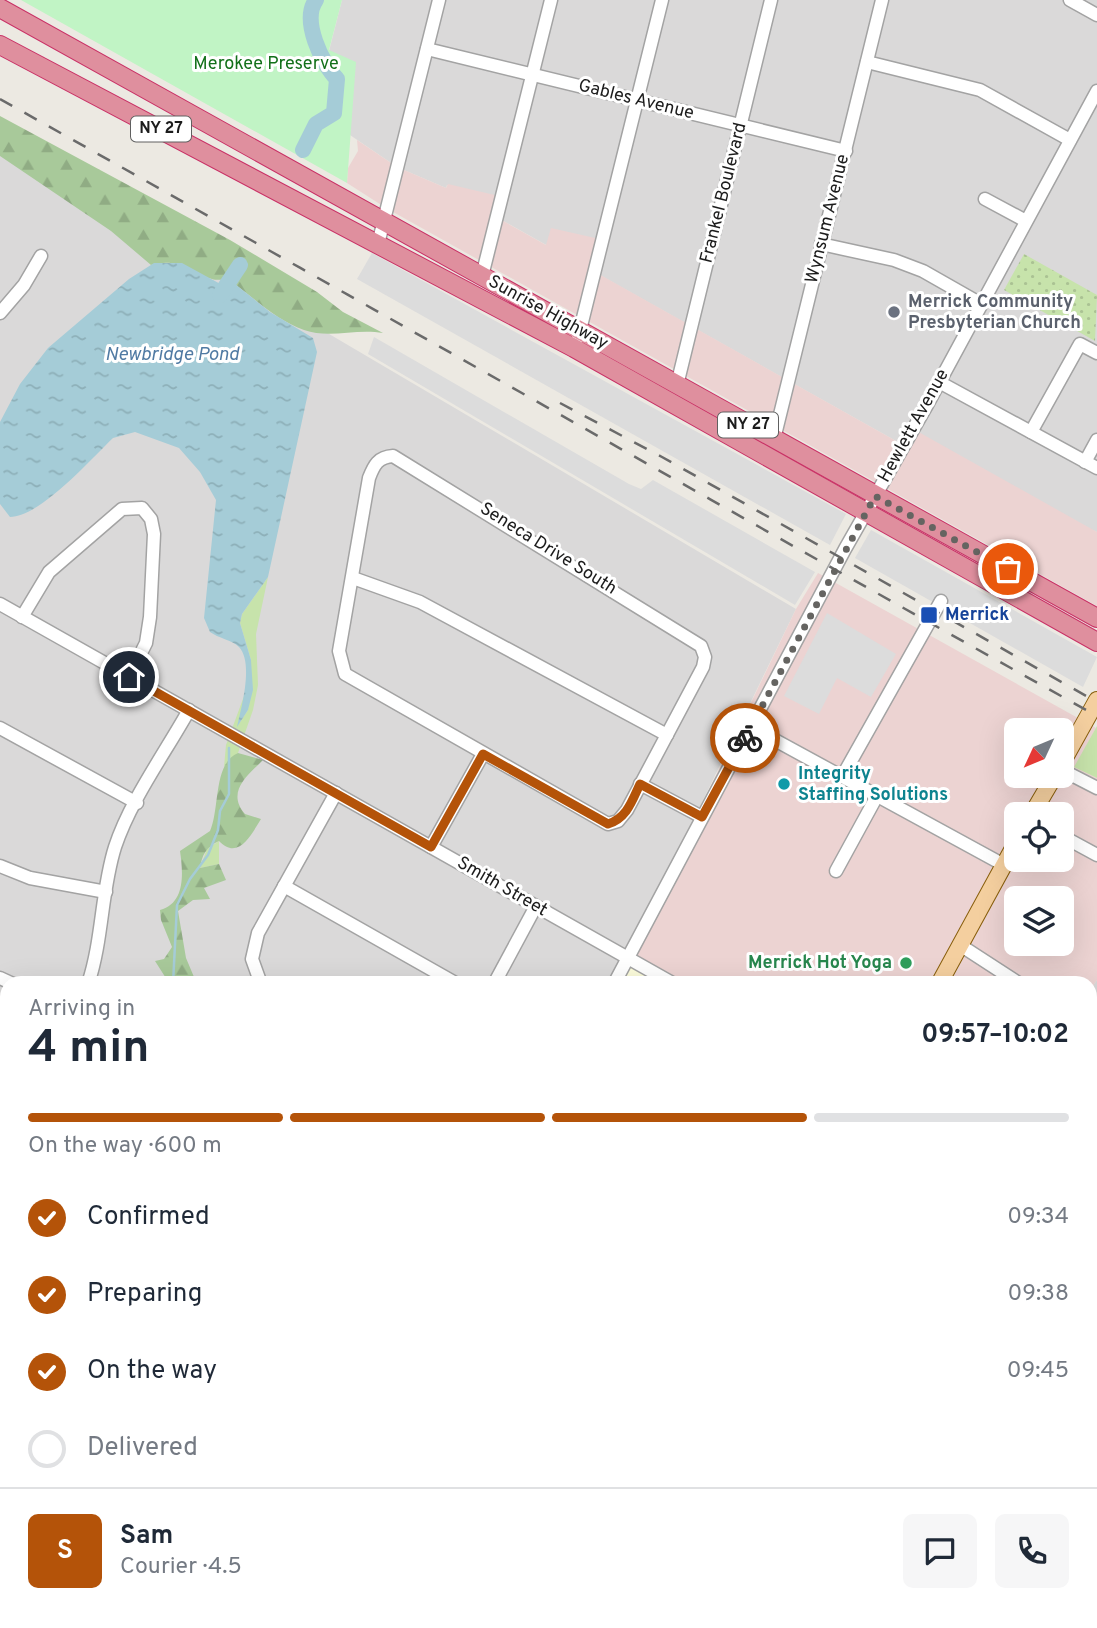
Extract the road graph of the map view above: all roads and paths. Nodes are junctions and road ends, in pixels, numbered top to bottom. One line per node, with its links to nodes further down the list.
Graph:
1 (439, 0): 10 (street)
2 (551, 0): 12 (street)
3 (662, 0): 14 (street)
4 (771, 0): 15 (street, Frankel Boulevard)
5 (882, 0): 11 (street, Wynsum Avenue)
6 (1070, 0): 8 (street)
7 (6, 11): 9 (highway); 20 (highway, Sunrise Highway / NY 27)
8 (1097, 15)
9 (0, 42): 21 (highway, Sunrise Highway / NY 27)
10 (427, 49): 12 (street, Gables Avenue); 20 (street)
11 (867, 62): 16 (street); 17 (street, Wynsum Avenue)
12 (532, 75): 14 (street, Gables Avenue); 24 (street)
13 (1097, 91): 16 (street, Hewlett Avenue)
14 (637, 100): 15 (street, Gables Avenue); 27 (street)
15 (741, 125): 17 (street, Gables Avenue); 30 (street, Frankel Boulevard)
16 (1070, 140): 19 (street, Hewlett Avenue)
17 (846, 151): 22 (street, Wynsum Avenue)
18 (985, 199): 19 (street)
19 (1026, 221): 25 (street, Hewlett Avenue)
20 (384, 222): 21 (street); 24 (highway, Sunrise Highway / NY 27)
21 (378, 244): 27 (highway, Sunrise Highway / NY 27)
22 (821, 244): 25 (street); 32 (street, Wynsum Avenue)
23 (41, 256): 26 (street)
24 (481, 276): 27 (highway, Sunrise Highway / NY 27)
25 (981, 303): 29 (street, Hewlett Avenue)
26 (0, 313)
27 (577, 340): 30 (highway, Sunrise Highway / NY 27); 36 (highway, Sunrise Highway / NY 27)
28 (1097, 354): 31 (street)
29 (939, 382): 31 (street); 35 (street, Hewlett Avenue)
30 (677, 386): 32 (highway, Sunrise Highway / NY 27)
31 (1031, 432): 34 (street)
32 (774, 439): 35 (highway, Sunrise Highway / NY 27)
33 (1097, 440): 34 (street)
34 (1091, 465)
35 (875, 496): 36 (street, Hewlett Avenue); 41 (highway, Sunrise Highway / NY 27)
36 (864, 514): 42 (highway, Sunrise Highway / NY 27); 46 (street, Hewlett Avenue)
37 (353, 578): 48 (street); 48 (street, Seneca Drive South); 50 (street)
38 (941, 601): 51 (street)
39 (0, 604): 40 (street, Smith Street)
40 (22, 617): 43 (street, Smith Street); 43 (street)
41 (1097, 618)
42 (1097, 642)
43 (129, 677): 45 (street, Smith Street)
44 (1097, 700): 49 (main road)
45 (189, 710): 55 (street, Smith Street); 57 (street)
46 (751, 727): 51 (street); 58 (street, Hewlett Avenue)
47 (0, 728): 57 (street)
48 (667, 735): 53 (street)
49 (1074, 741)
50 (483, 754): 53 (street); 60 (street)
51 (842, 777): 56 (street)
52 (1074, 777): 54 (street)
53 (640, 784): 58 (street)
54 (1097, 789)
55 (336, 793): 60 (street, Smith Street); 65 (street)
56 (877, 796): 62 (street); 64 (street)
57 (137, 803): 66 (street)
58 (702, 817): 69 (street, Hewlett Avenue)
59 (1074, 843): 61 (street)
60 (431, 847): 67 (street, Smith Street)
61 (1097, 855)
62 (1004, 865): 68 (main road)
63 (0, 866): 66 (street)
64 (836, 871)
65 (284, 886): 71 (street); 72 (street)
66 (106, 892): 70 (street)
67 (536, 906): 69 (street, Smith Street); 73 (street)
68 (960, 945): 76 (main road); 77 (street)
69 (628, 958): 74 (street, Hewlett Avenue); 75 (street, Smith Street)
70 (91, 976)
71 (258, 976)
72 (443, 976)
73 (498, 976)
74 (618, 976)
75 (660, 976)
76 (943, 976)
77 (1008, 976)

